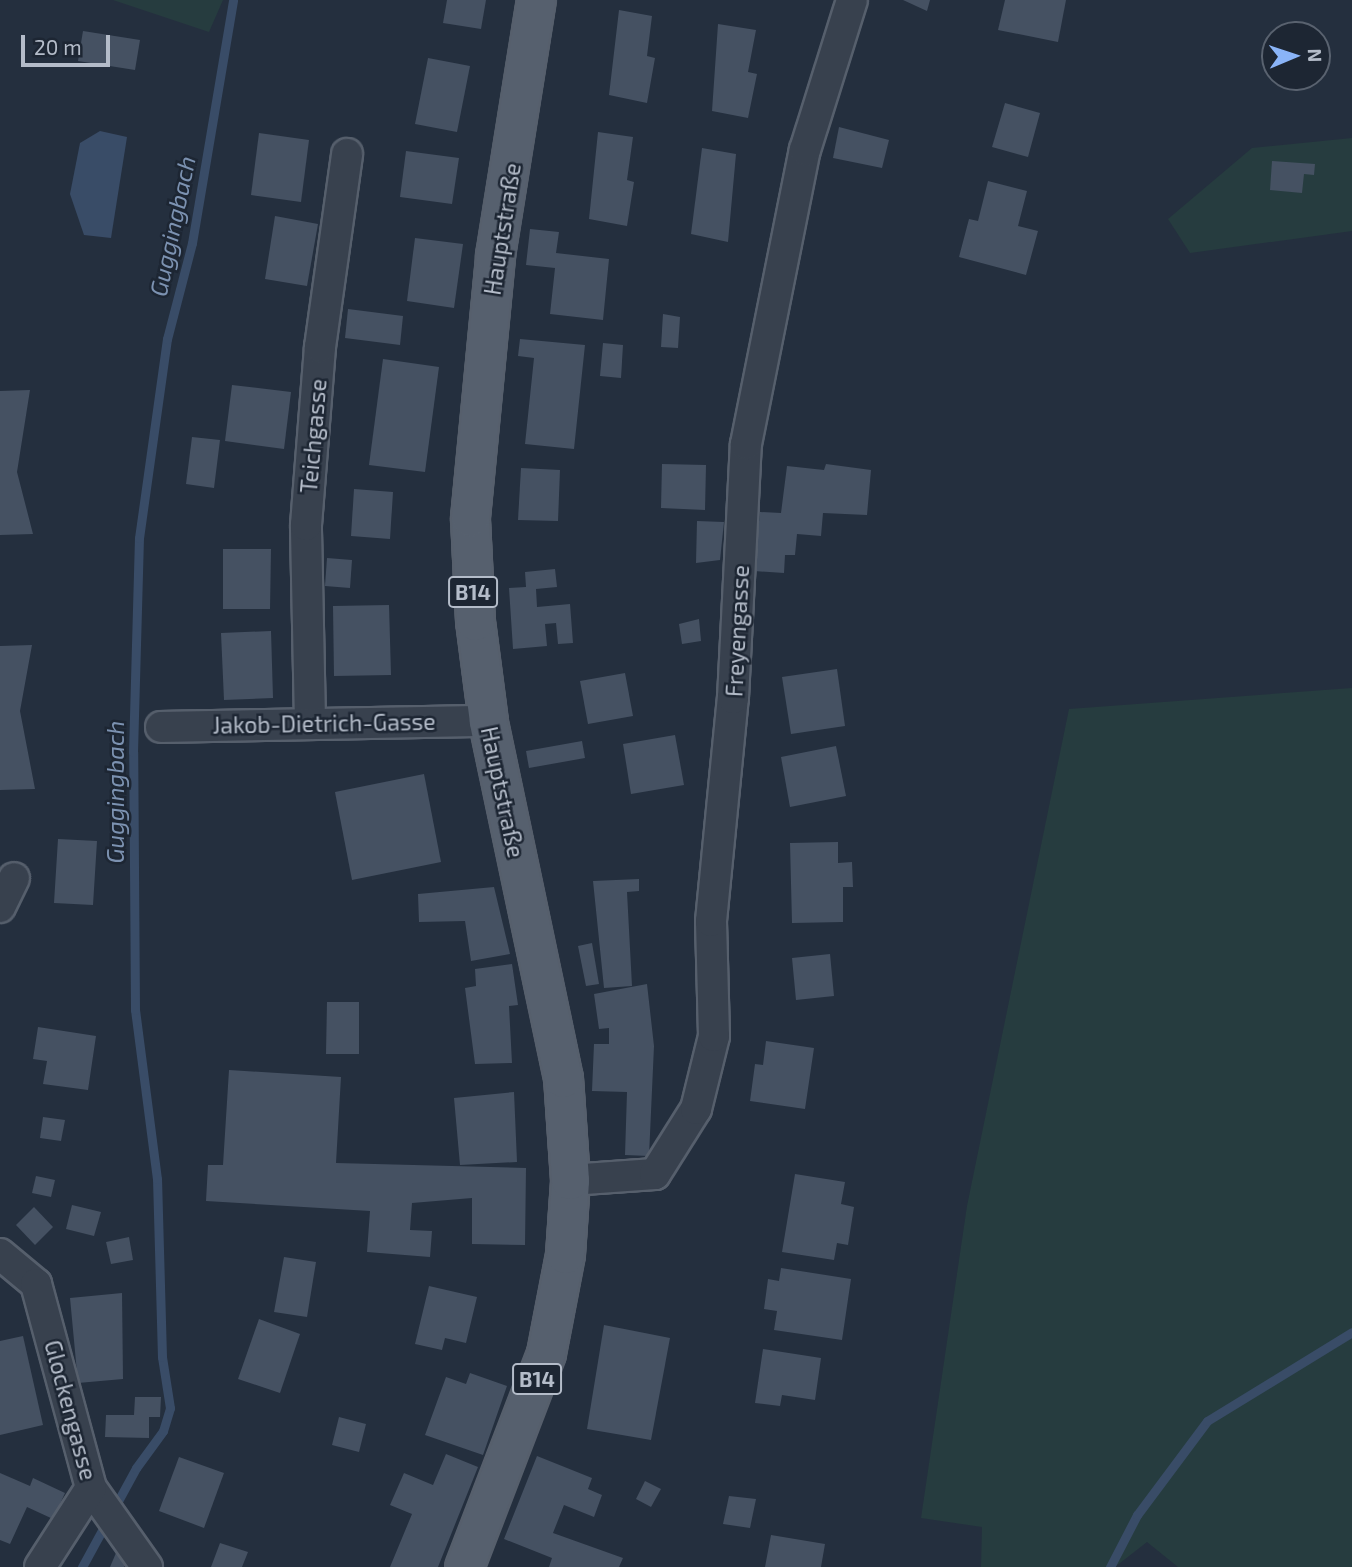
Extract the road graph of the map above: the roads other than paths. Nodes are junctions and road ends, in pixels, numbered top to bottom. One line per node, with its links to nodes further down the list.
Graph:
1 (536, 0): 5 (main road, Hauptstraße / B14)
2 (852, 0): 9 (street, Freyengasse)
3 (347, 153): 4 (street, Teichgasse)
4 (310, 721): 5 (street, Jakob-Dietrich-Gasse); 6 (street, Jakob-Dietrich-Gasse)
5 (488, 721): 9 (main road, Hauptstraße / B14)
6 (161, 727)
7 (14, 878): 8 (street)
8 (0, 907)
9 (570, 1180): 14 (main road, Hauptstraße / B14)
10 (0, 1254): 11 (street, Glockengasse)
11 (96, 1495): 12 (street); 13 (street, Glockengasse)
12 (40, 1567)
13 (147, 1567)
14 (464, 1567)

